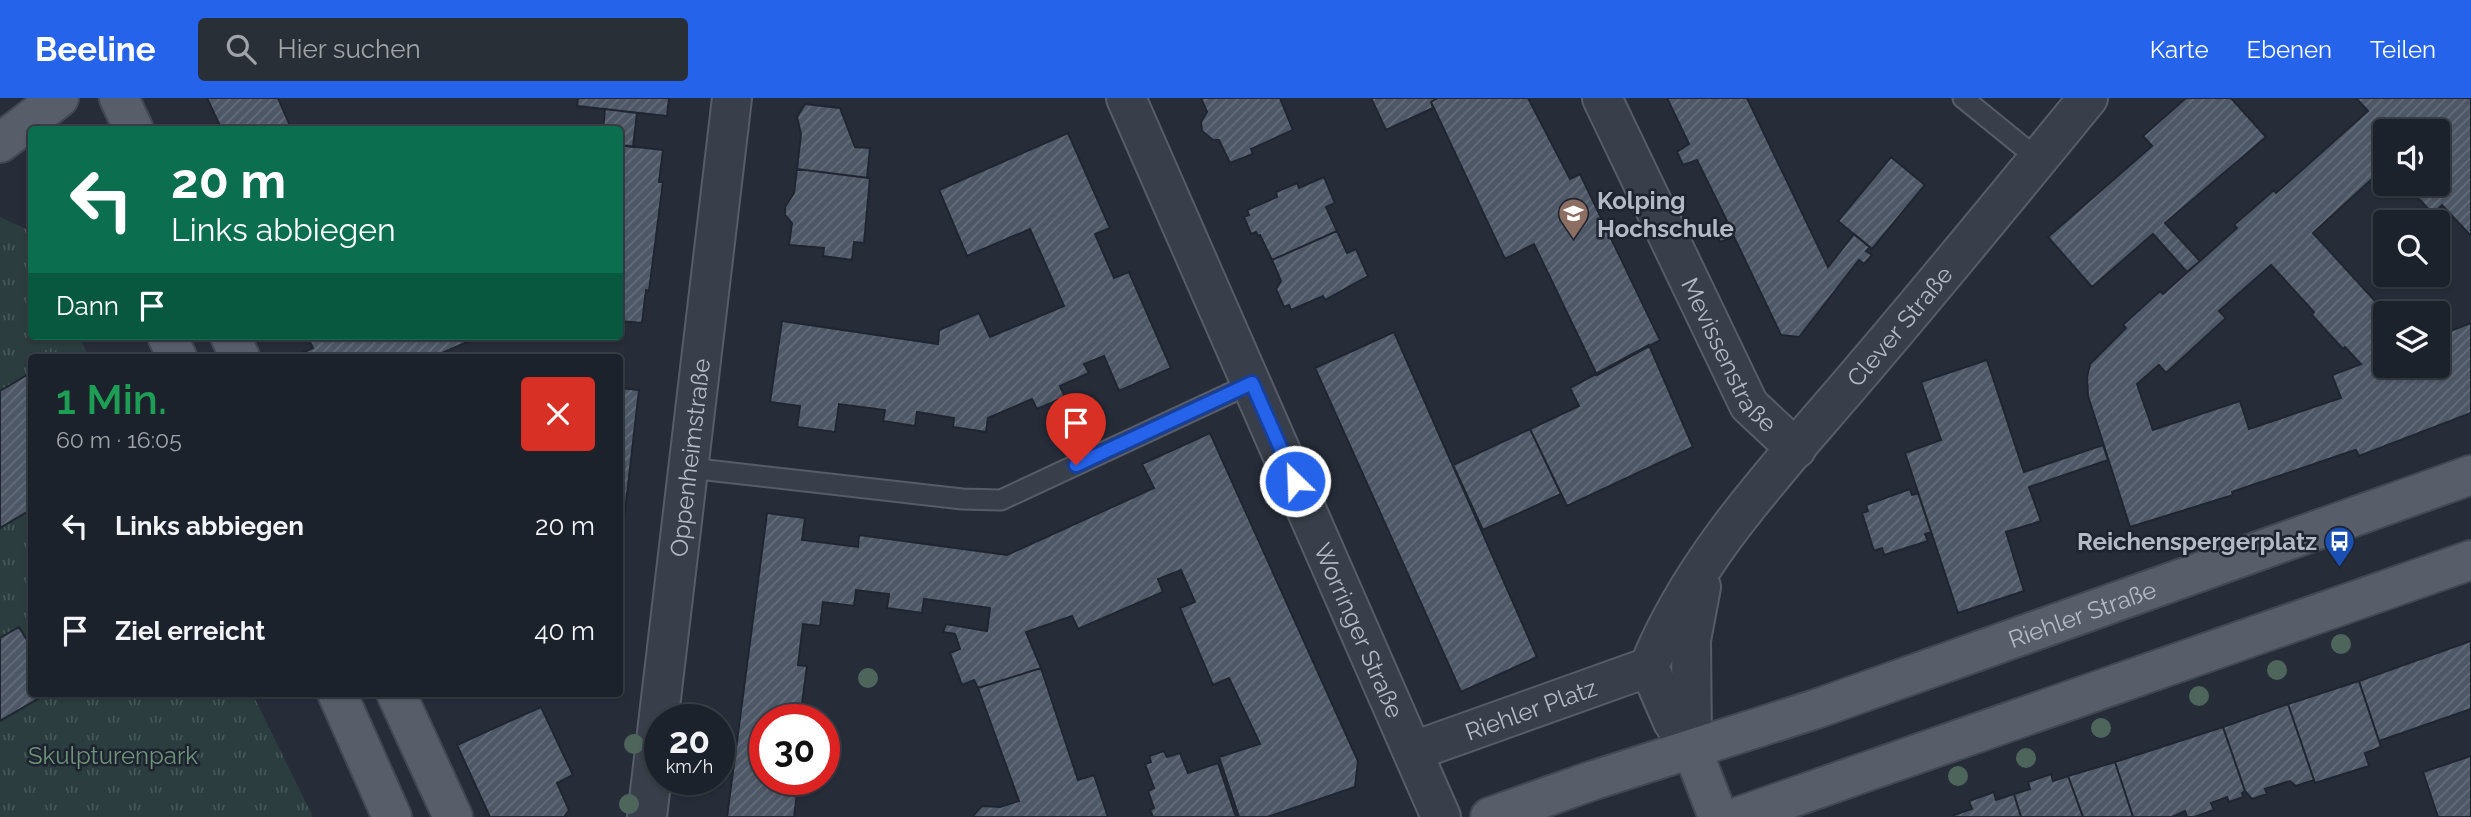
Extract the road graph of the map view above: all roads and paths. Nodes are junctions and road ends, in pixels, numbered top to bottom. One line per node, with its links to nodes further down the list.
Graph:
1 (119, 98): 8 (main road)
2 (732, 98): 13 (street, Oppenheimstraße)
3 (1126, 98): 11 (street, Worringer Straße)
4 (1602, 98): 12 (street, Mevissenstraße)
5 (1963, 98): 10 (lane)
6 (2088, 98): 10 (street, Clever Straße)
7 (44, 110): 9 (main road)
8 (132, 126)
9 (0, 143)
10 (2038, 159): 12 (street, Clever Straße)
11 (1252, 383): 13 (lane); 21 (street, Worringer Straße)
12 (1796, 449): 15 (street, Clever Straße)
13 (689, 468): 24 (street, Oppenheimstraße)
14 (2471, 475): 20 (main road, Riehler Straße)
15 (1710, 555): 17 (street, Clever Straße); 20 (street, Clever Straße)
16 (2471, 560): 28 (main road)
17 (1649, 667): 20 (street); 21 (street, Riehler Platz)
18 (339, 697): 22 (main road)
19 (398, 697): 23 (main road)
20 (1692, 749): 26 (main road, Riehler Straße); 27 (main road)
21 (1414, 751): 25 (street, Worringer Straße)
22 (392, 817)
23 (453, 817)
24 (647, 817)
25 (1441, 817)
26 (1490, 817)
27 (1718, 817)
28 (1737, 817)

